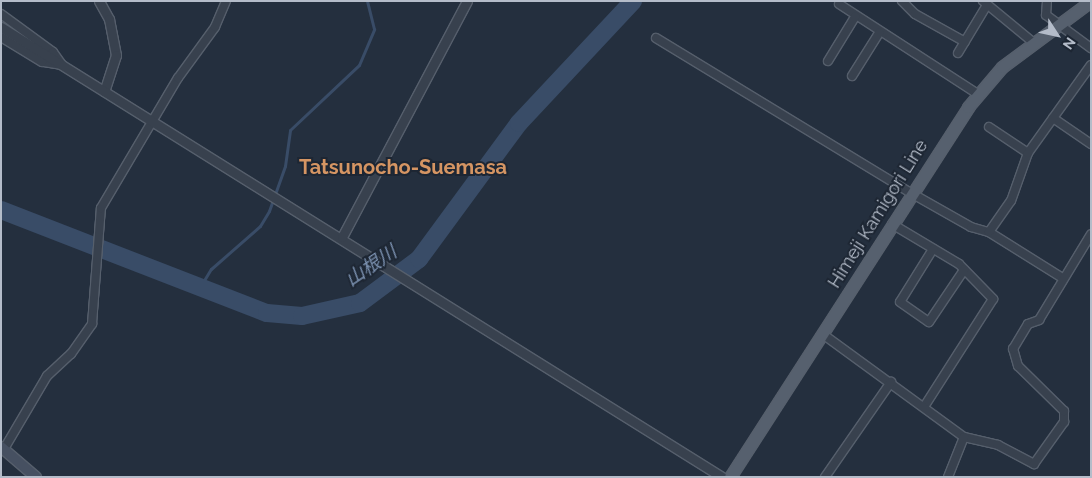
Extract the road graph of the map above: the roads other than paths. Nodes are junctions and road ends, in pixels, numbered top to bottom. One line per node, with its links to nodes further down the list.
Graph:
1 (98, 1): 24 (street)
2 (226, 1): 27 (street)
3 (467, 1): 35 (street)
4 (902, 1): 16 (street)
5 (1046, 1): 11 (street)
6 (1090, 1): 11 (main road, Himeji Kamigori Line)
7 (985, 3): 16 (street); 17 (street)
8 (839, 4): 10 (street)
9 (1, 14): 21 (street)
10 (855, 17): 13 (street); 20 (street)
11 (1060, 24): 17 (main road, Himeji Kamigori Line); 18 (street)
12 (1, 27): 21 (street)
13 (879, 33): 23 (street); 25 (street)
14 (1, 37): 21 (street)
15 (656, 38): 31 (street)
16 (965, 42): 19 (street)
17 (1034, 43): 25 (main road, Himeji Kamigori Line)
18 (1091, 48)
19 (958, 53)
20 (828, 61)
21 (62, 65): 24 (street)
22 (1091, 65): 26 (street)
23 (852, 76)
24 (104, 91): 27 (street)
25 (979, 95): 31 (main road, Himeji Kamigori Line)
26 (1053, 118): 29 (street); 30 (street)
27 (154, 121): 35 (street); 43 (street)
28 (989, 127): 30 (street)
29 (1091, 144)
30 (1028, 153): 33 (street)
31 (911, 193): 32 (main road, Himeji Kamigori Line); 33 (street)
32 (892, 224): 36 (street); 39 (main road, Himeji Kamigori Line)
33 (989, 232): 38 (street)
34 (1091, 234): 38 (street)
35 (342, 237): 45 (street)
36 (933, 249): 37 (street); 37 (street)
37 (964, 270): 41 (street)
38 (1061, 278): 42 (street)
39 (824, 336): 40 (street); 46 (main road, Himeji Kamigori Line)
40 (891, 382): 41 (street); 47 (street)
41 (924, 406): 42 (street)
42 (964, 437): 48 (street)
43 (2, 448): 44 (main road)
44 (36, 477)
45 (722, 477)
46 (730, 477)
47 (825, 477)
48 (948, 477)

